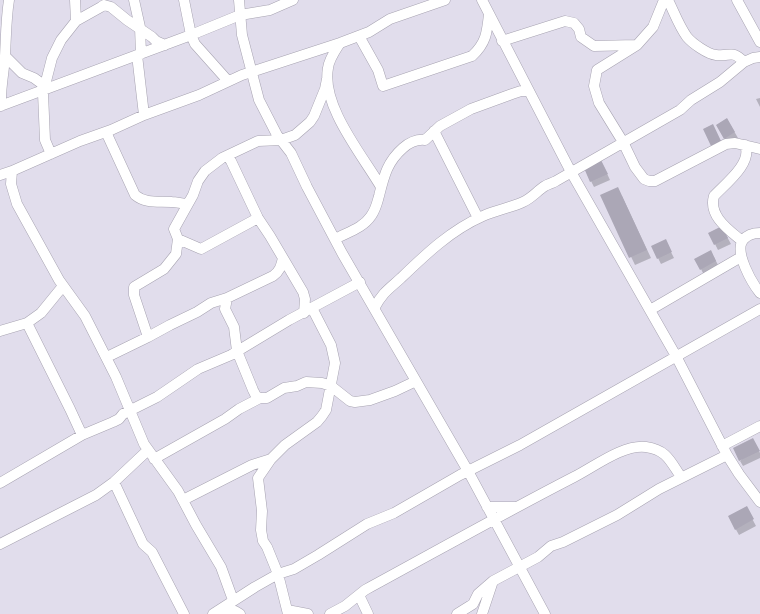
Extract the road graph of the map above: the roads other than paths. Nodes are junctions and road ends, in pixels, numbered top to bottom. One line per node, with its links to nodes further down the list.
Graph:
1 (9, 0): 24 (street)
2 (76, 0): 14 (street)
3 (134, 0): 15 (street)
4 (184, 0): 16 (street)
5 (239, 0): 13 (street)
6 (293, 0): 13 (street)
7 (445, 0): 17 (street)
8 (482, 0): 12 (street)
9 (664, 0): 22 (street)
10 (668, 0): 26 (street)
11 (737, 0): 19 (street)
12 (489, 14): 17 (street); 18 (street)
13 (240, 15): 16 (street); 27 (street)
14 (76, 21): 15 (street); 30 (street)
15 (140, 27): 21 (street); 23 (street)
16 (191, 35): 21 (street); 29 (street)
17 (359, 36): 20 (street)
18 (502, 42): 22 (street); 31 (street)
19 (760, 42)
20 (340, 43): 27 (street); 28 (street)
21 (165, 44): 23 (street)
22 (637, 44): 37 (street)
23 (139, 54): 30 (street); 33 (street)
24 (5, 56): 30 (street); 32 (street)
25 (760, 57): 26 (street)
26 (744, 62): 37 (street)
27 (251, 72): 29 (street); 36 (street)
28 (327, 79): 36 (street); 45 (street)
29 (228, 81): 33 (street)
30 (44, 88): 32 (street); 40 (street)
31 (529, 91): 34 (street); 43 (street)
32 (0, 106)
33 (144, 115): 35 (street)
34 (434, 131): 45 (street); 48 (street)
35 (106, 132): 40 (street); 46 (street)
36 (281, 140): 41 (street); 50 (street)
37 (623, 142): 38 (street); 43 (street)
38 (745, 145): 39 (street); 52 (street)
39 (760, 148)
40 (52, 154): 42 (street)
41 (227, 156): 46 (street); 47 (street)
42 (12, 171): 44 (street); 56 (street)
43 (571, 172): 48 (street); 62 (street)
44 (0, 175)
45 (381, 187): 50 (street)
46 (188, 204): 51 (street)
47 (258, 218): 51 (street); 54 (street)
48 (478, 218): 59 (street)
49 (760, 233): 52 (street)
50 (335, 238): 55 (street)
51 (178, 239): 65 (street)
52 (742, 241): 53 (street)
53 (741, 257): 57 (street); 62 (street)
54 (283, 258): 58 (street); 61 (street)
55 (360, 282): 59 (street); 61 (street)
56 (63, 286): 63 (street); 68 (street)
57 (760, 293)
58 (226, 298): 65 (street); 66 (street)
59 (374, 307): 69 (street)
60 (760, 309): 67 (street)
61 (308, 310): 66 (street); 70 (street)
62 (650, 310): 67 (street)
63 (27, 323): 64 (street); 74 (street)
64 (0, 331)
65 (148, 338): 68 (street)
66 (237, 351): 71 (street); 72 (street)
67 (676, 356): 76 (street); 79 (street)
68 (107, 358): 72 (street)
69 (416, 381): 70 (street); 79 (street)
70 (331, 386): 71 (street); 77 (street)
71 (260, 398): 78 (street)
72 (130, 411): 74 (street); 75 (street)
73 (758, 429): 76 (street)
74 (82, 435): 82 (street)
75 (148, 450): 78 (street); 81 (street)
76 (725, 451): 80 (street); 84 (street)
77 (271, 458): 83 (street); 90 (street)
78 (154, 459): 83 (street)
79 (468, 471): 85 (street); 90 (street)
80 (681, 477): 86 (street); 89 (street)
81 (114, 482): 88 (street); 96 (street)
82 (0, 483)
83 (183, 500): 93 (street)
84 (760, 502)
85 (487, 507): 86 (street); 87 (street)
86 (515, 508): 87 (street)
87 (494, 519): 89 (street); 92 (street)
88 (0, 544)
89 (520, 567): 91 (street); 103 (street)
90 (278, 574): 93 (street); 95 (street)
91 (493, 581): 101 (street); 102 (street)
92 (359, 595): 99 (street); 100 (street)
93 (233, 600): 94 (street)
94 (216, 612): 97 (street)
95 (287, 612): 98 (street)
96 (184, 614)
97 (240, 614)
98 (308, 614)
99 (330, 614)
100 (368, 614)
101 (457, 614)
102 (482, 614)
103 (545, 614)

